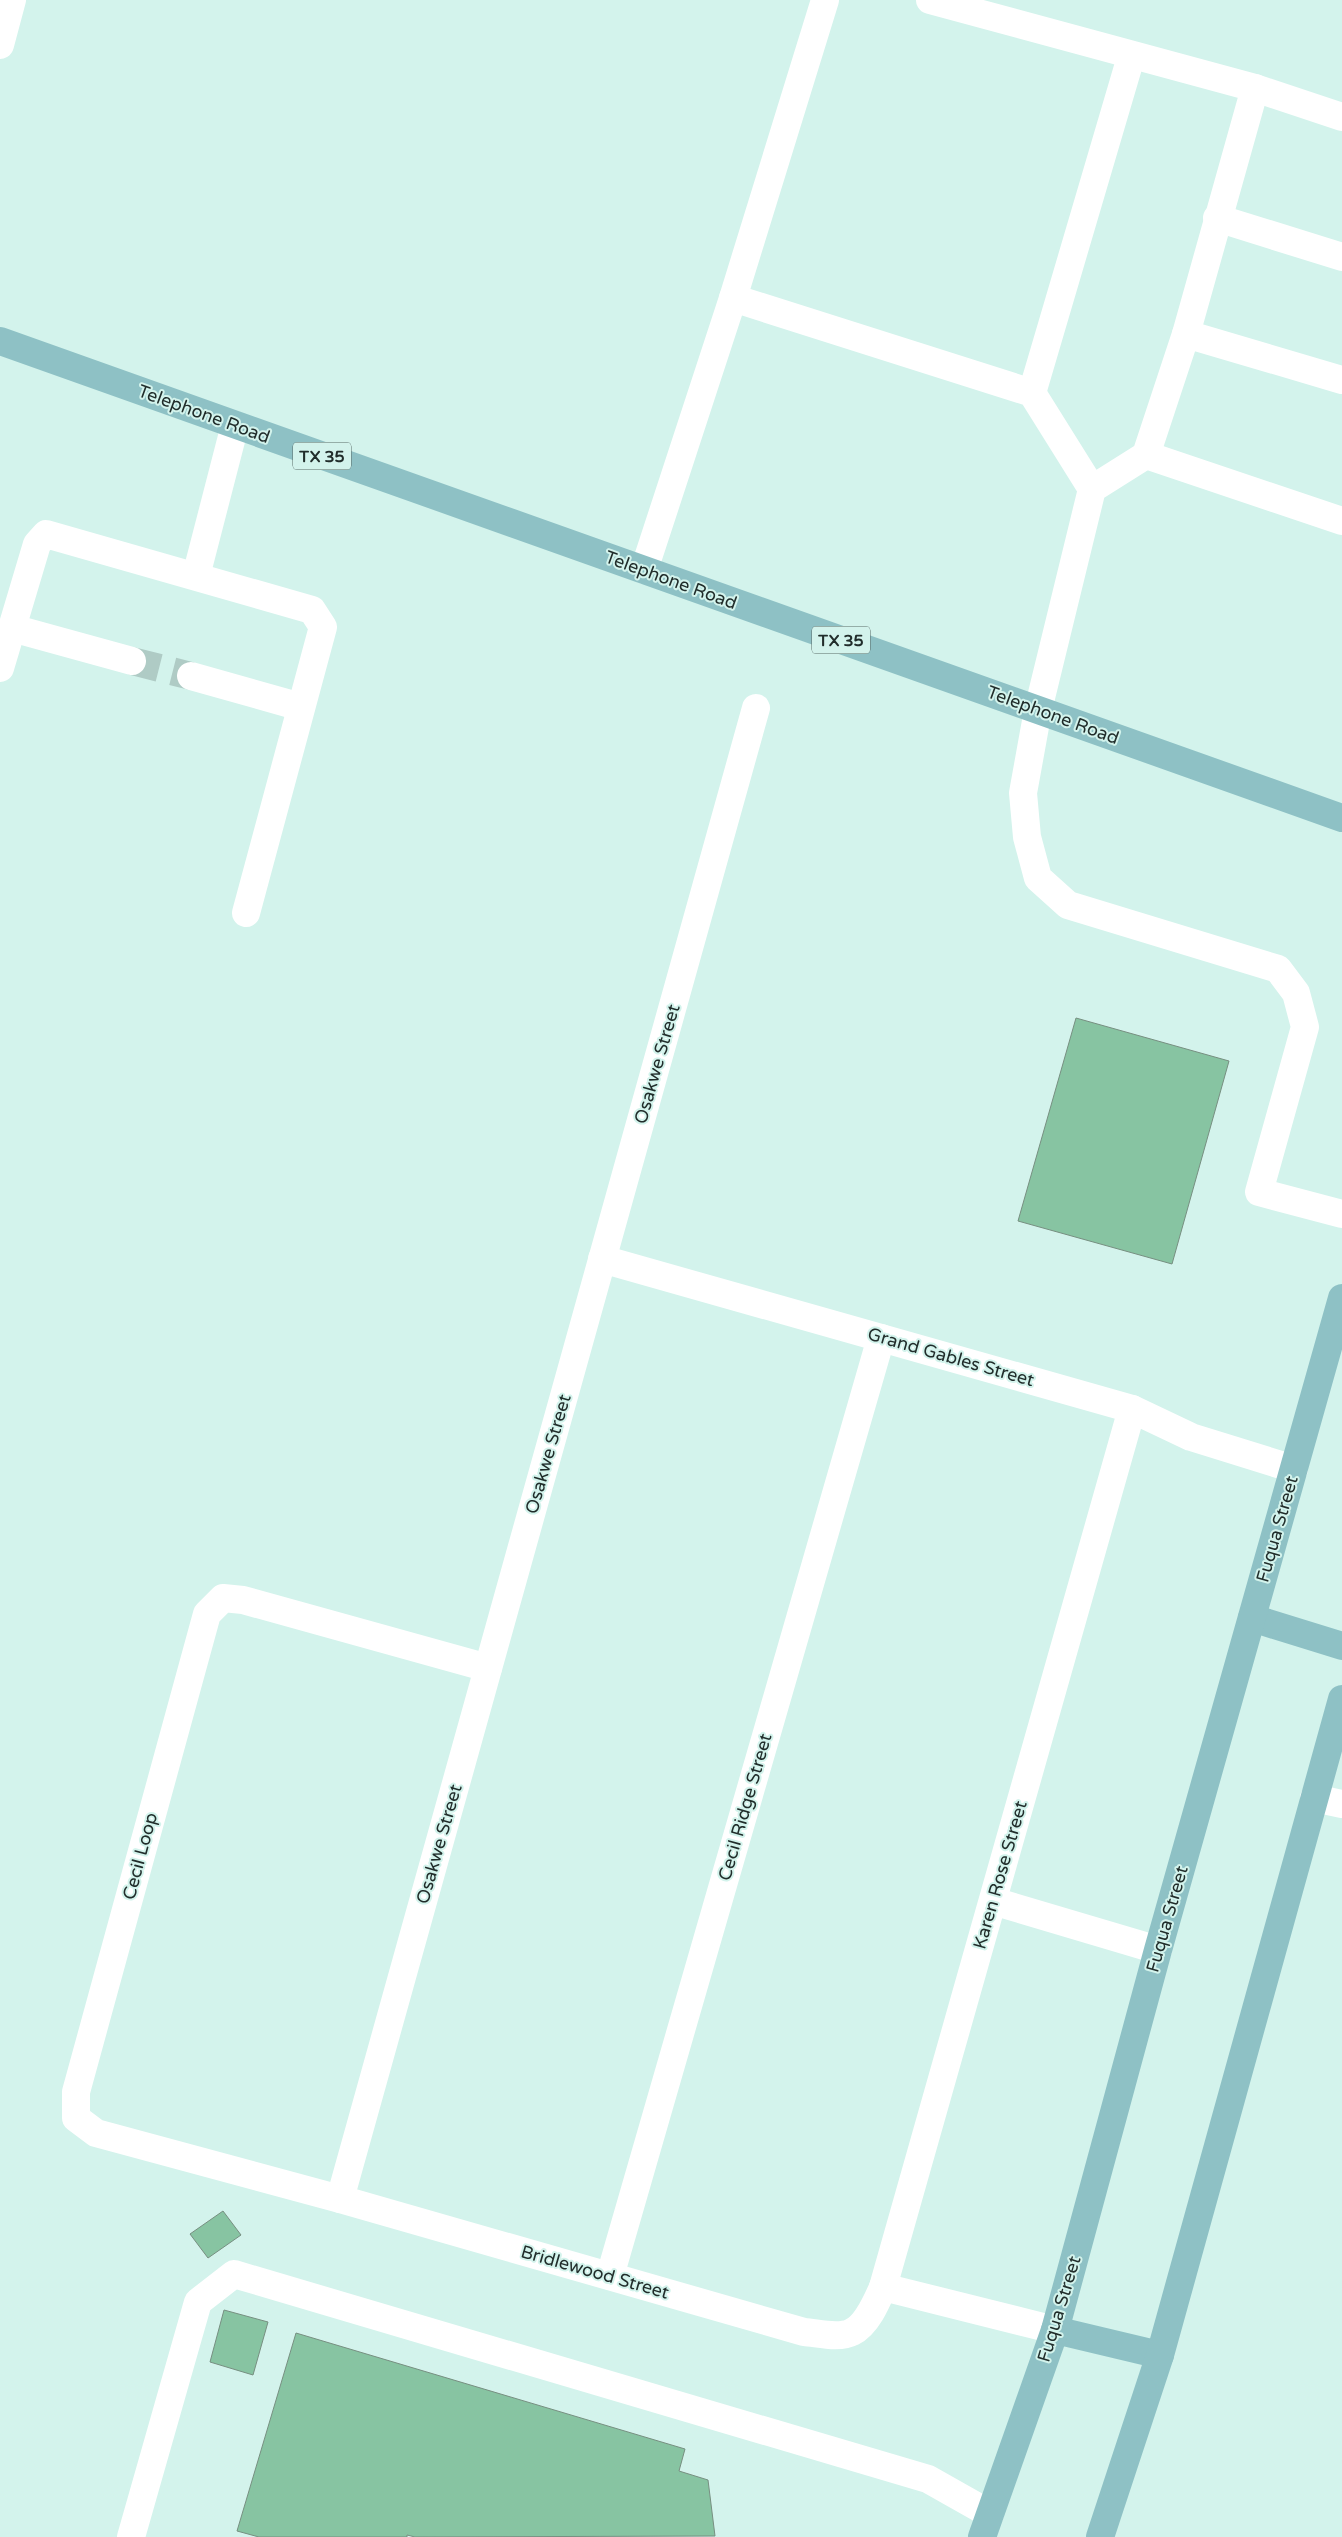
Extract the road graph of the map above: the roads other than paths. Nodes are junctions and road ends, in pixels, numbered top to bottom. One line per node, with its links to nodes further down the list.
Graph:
1 (12, 0): 4 (street)
2 (825, 0): 10 (street)
3 (930, 0): 5 (street)
4 (0, 45)
5 (1131, 56): 6 (street); 14 (street)
6 (1255, 88): 7 (street); 8 (street)
7 (1342, 117)
8 (1217, 218): 9 (street); 11 (street)
9 (1342, 257)
10 (733, 298): 14 (street); 19 (street)
11 (1186, 334): 13 (street); 16 (street)
12 (0, 341): 15 (main road, Telephone Road / TX 35)
13 (1342, 380)
14 (1032, 393): 17 (street)
15 (235, 425): 19 (main road, Telephone Road / TX 35); 20 (street)
16 (1146, 455): 17 (street); 18 (street)
17 (1092, 489): 27 (street)
18 (1342, 521)
19 (644, 570): 27 (main road, Telephone Road / TX 35)
20 (196, 576): 21 (street); 25 (street)
21 (12, 628): 22 (street); 23 (street)
22 (132, 661)
23 (0, 668)
24 (191, 676): 25 (street)
25 (301, 707): 29 (street)
26 (756, 708): 31 (street, Osakwe Street)
27 (1038, 710): 28 (main road, Telephone Road / TX 35); 30 (street)
28 (1342, 818)
29 (246, 913)
30 (1342, 1214)
31 (602, 1259): 33 (street, Grand Gables Street); 38 (street, Osakwe Street)
32 (1342, 1298): 35 (main road, Fuqua Street)
33 (880, 1338): 34 (street, Grand Gables Street); 45 (street, Cecil Ridge Street)
34 (1132, 1409): 35 (street, Grand Gables Street); 42 (street, Karen Rose Street)
35 (1294, 1469): 36 (main road, Fuqua Street)
36 (1252, 1618): 37 (main road); 43 (main road, Fuqua Street)
37 (1342, 1646)
38 (488, 1668): 44 (street, Osakwe Street); 44 (street, Cecil Loop)
39 (1342, 1699): 40 (main road)
40 (1314, 1798): 41 (street); 49 (main road)
41 (1342, 1804)
42 (993, 1901): 43 (street); 46 (street, Karen Rose Street)
43 (1158, 1950): 47 (main road, Fuqua Street)
44 (340, 2199): 45 (street, Bridlewood Street)
45 (610, 2276): 48 (street, Bridlewood Street)
46 (883, 2287): 47 (street); 48 (street, Karen Rose Street)
47 (1055, 2330): 49 (main road); 50 (main road, Fuqua Street)
48 (852, 2332)
49 (1160, 2355): 52 (main road)
50 (986, 2525): 51 (street)
51 (131, 2537)
52 (1100, 2537)

